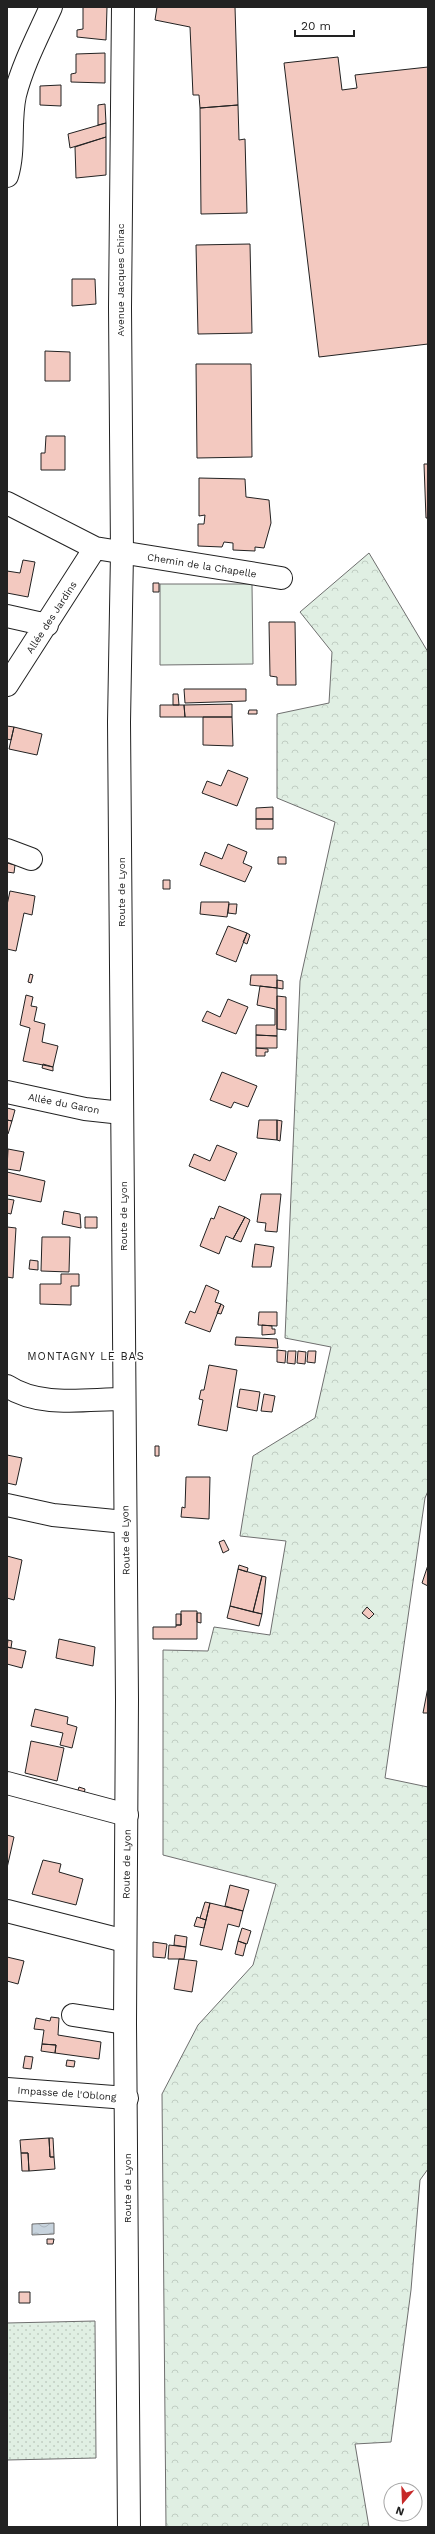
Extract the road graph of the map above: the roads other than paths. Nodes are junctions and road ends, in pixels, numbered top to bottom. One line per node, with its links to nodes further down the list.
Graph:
1 (51, 7): 3 (main road)
2 (123, 7): 7 (main road, Avenue Jacques Chirac)
3 (11, 96): 4 (main road)
4 (7, 176)
5 (7, 503): 6 (main road, Chemin de la Chapelle)
6 (95, 548): 7 (main road, Chemin de la Chapelle); 10 (main road, Allée des Jardins)
7 (122, 553): 8 (main road, Chemin de la Chapelle); 15 (main road, Route de Lyon)
8 (281, 578)
9 (7, 616): 10 (main road)
10 (47, 625): 11 (main road, Allée des Jardins)
11 (7, 685)
12 (7, 850): 13 (main road)
13 (30, 859)
14 (7, 1092): 15 (main road, Allée du Garon)
15 (122, 1113): 17 (main road, Route de Lyon)
16 (7, 1386): 17 (main road)
17 (124, 1399): 19 (main road, Route de Lyon)
18 (7, 1505): 19 (main road)
19 (125, 1522): 21 (main road, Route de Lyon)
20 (7, 1783): 21 (main road)
21 (127, 1814): 23 (main road, Route de Lyon)
22 (7, 1911): 23 (main road)
23 (125, 1941): 25 (main road, Route de Lyon)
24 (73, 2015): 25 (main road)
25 (125, 2023): 27 (main road, Route de Lyon)
26 (7, 2089): 27 (main road, Impasse de l'Oblong)
27 (127, 2098): 28 (main road, Route de Lyon)
28 (129, 2527)

